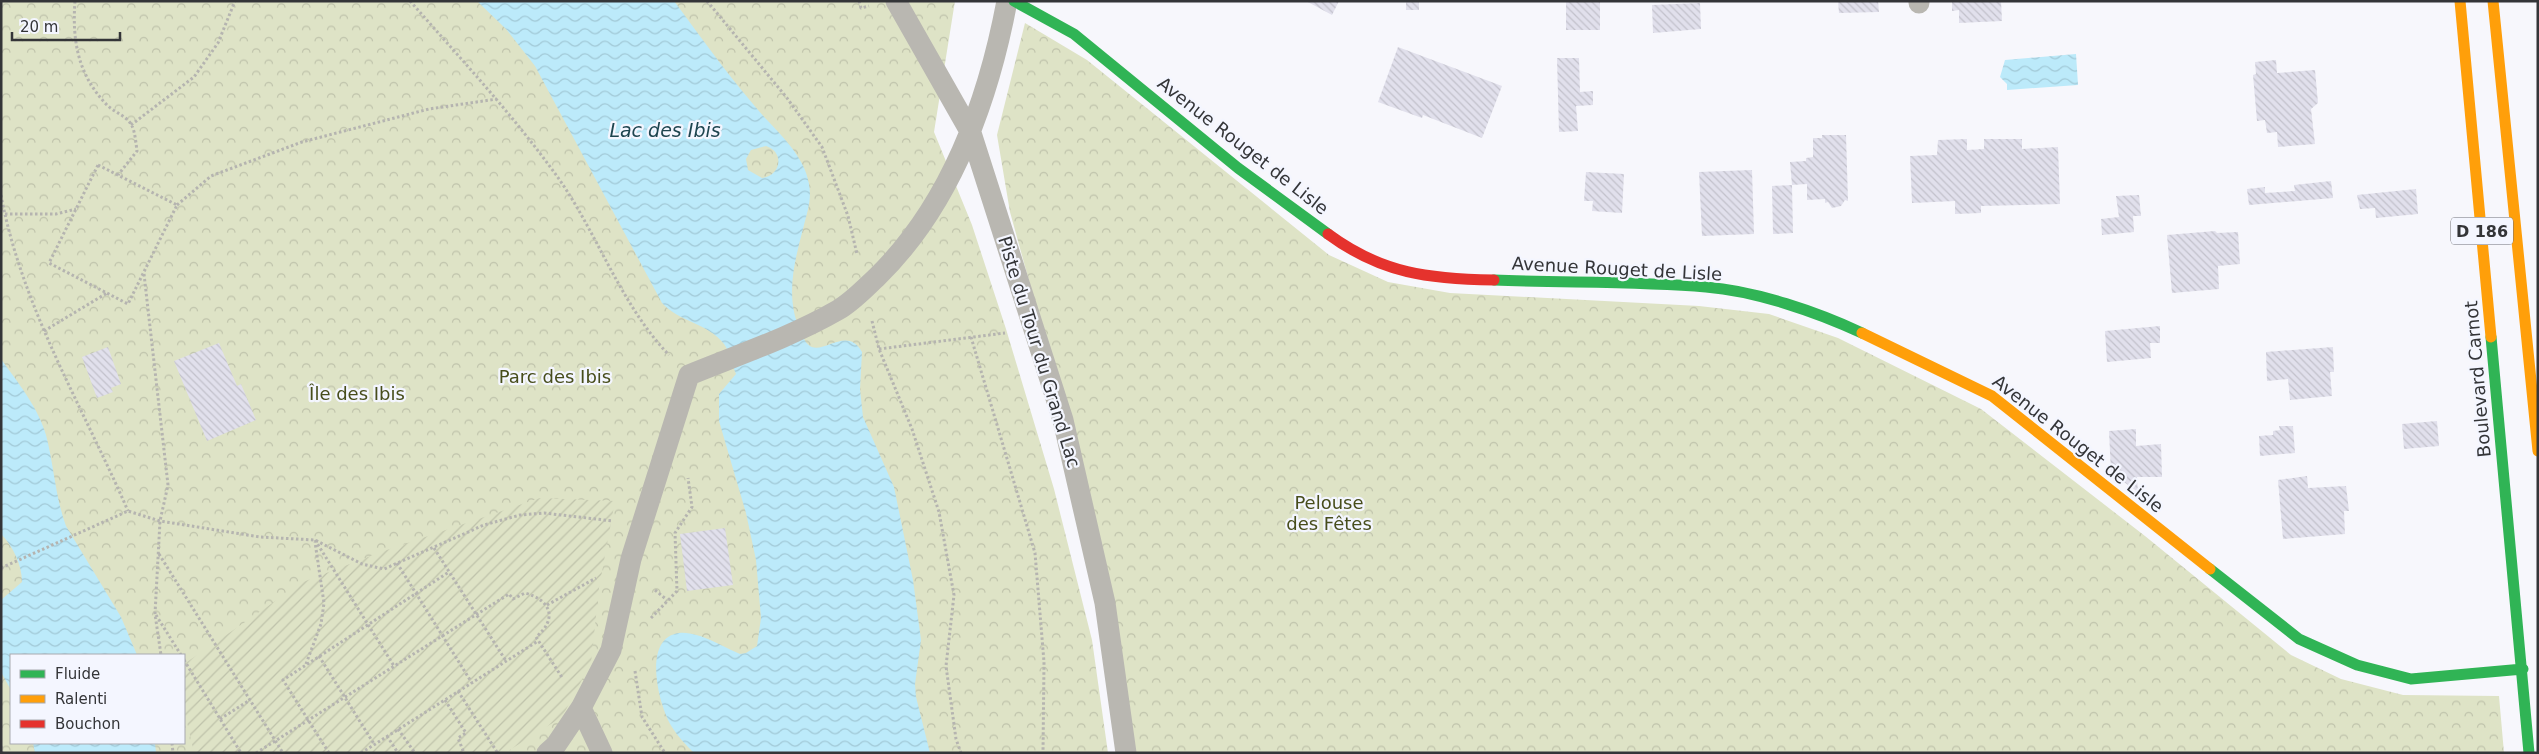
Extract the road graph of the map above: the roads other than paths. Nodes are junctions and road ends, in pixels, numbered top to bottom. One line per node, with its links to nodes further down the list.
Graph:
1 (896, 1): 6 (lane, Piste du Tour du Grand Lac)
2 (1006, 1): 6 (lane)
3 (1014, 1): 8 (street, Avenue Rouget de Lisle)
4 (2460, 1): 8 (street, Boulevard Carnot / D 186)
5 (2493, 1): 7 (street, D 186)
6 (971, 133): 9 (lane); 12 (lane, Piste du Tour du Grand Lac)
7 (2538, 451)
8 (2523, 669): 13 (street, Boulevard Carnot / D 186)
9 (581, 708): 10 (lane); 11 (lane)
10 (548, 753)
11 (602, 753)
12 (1126, 753)
13 (2529, 753)

